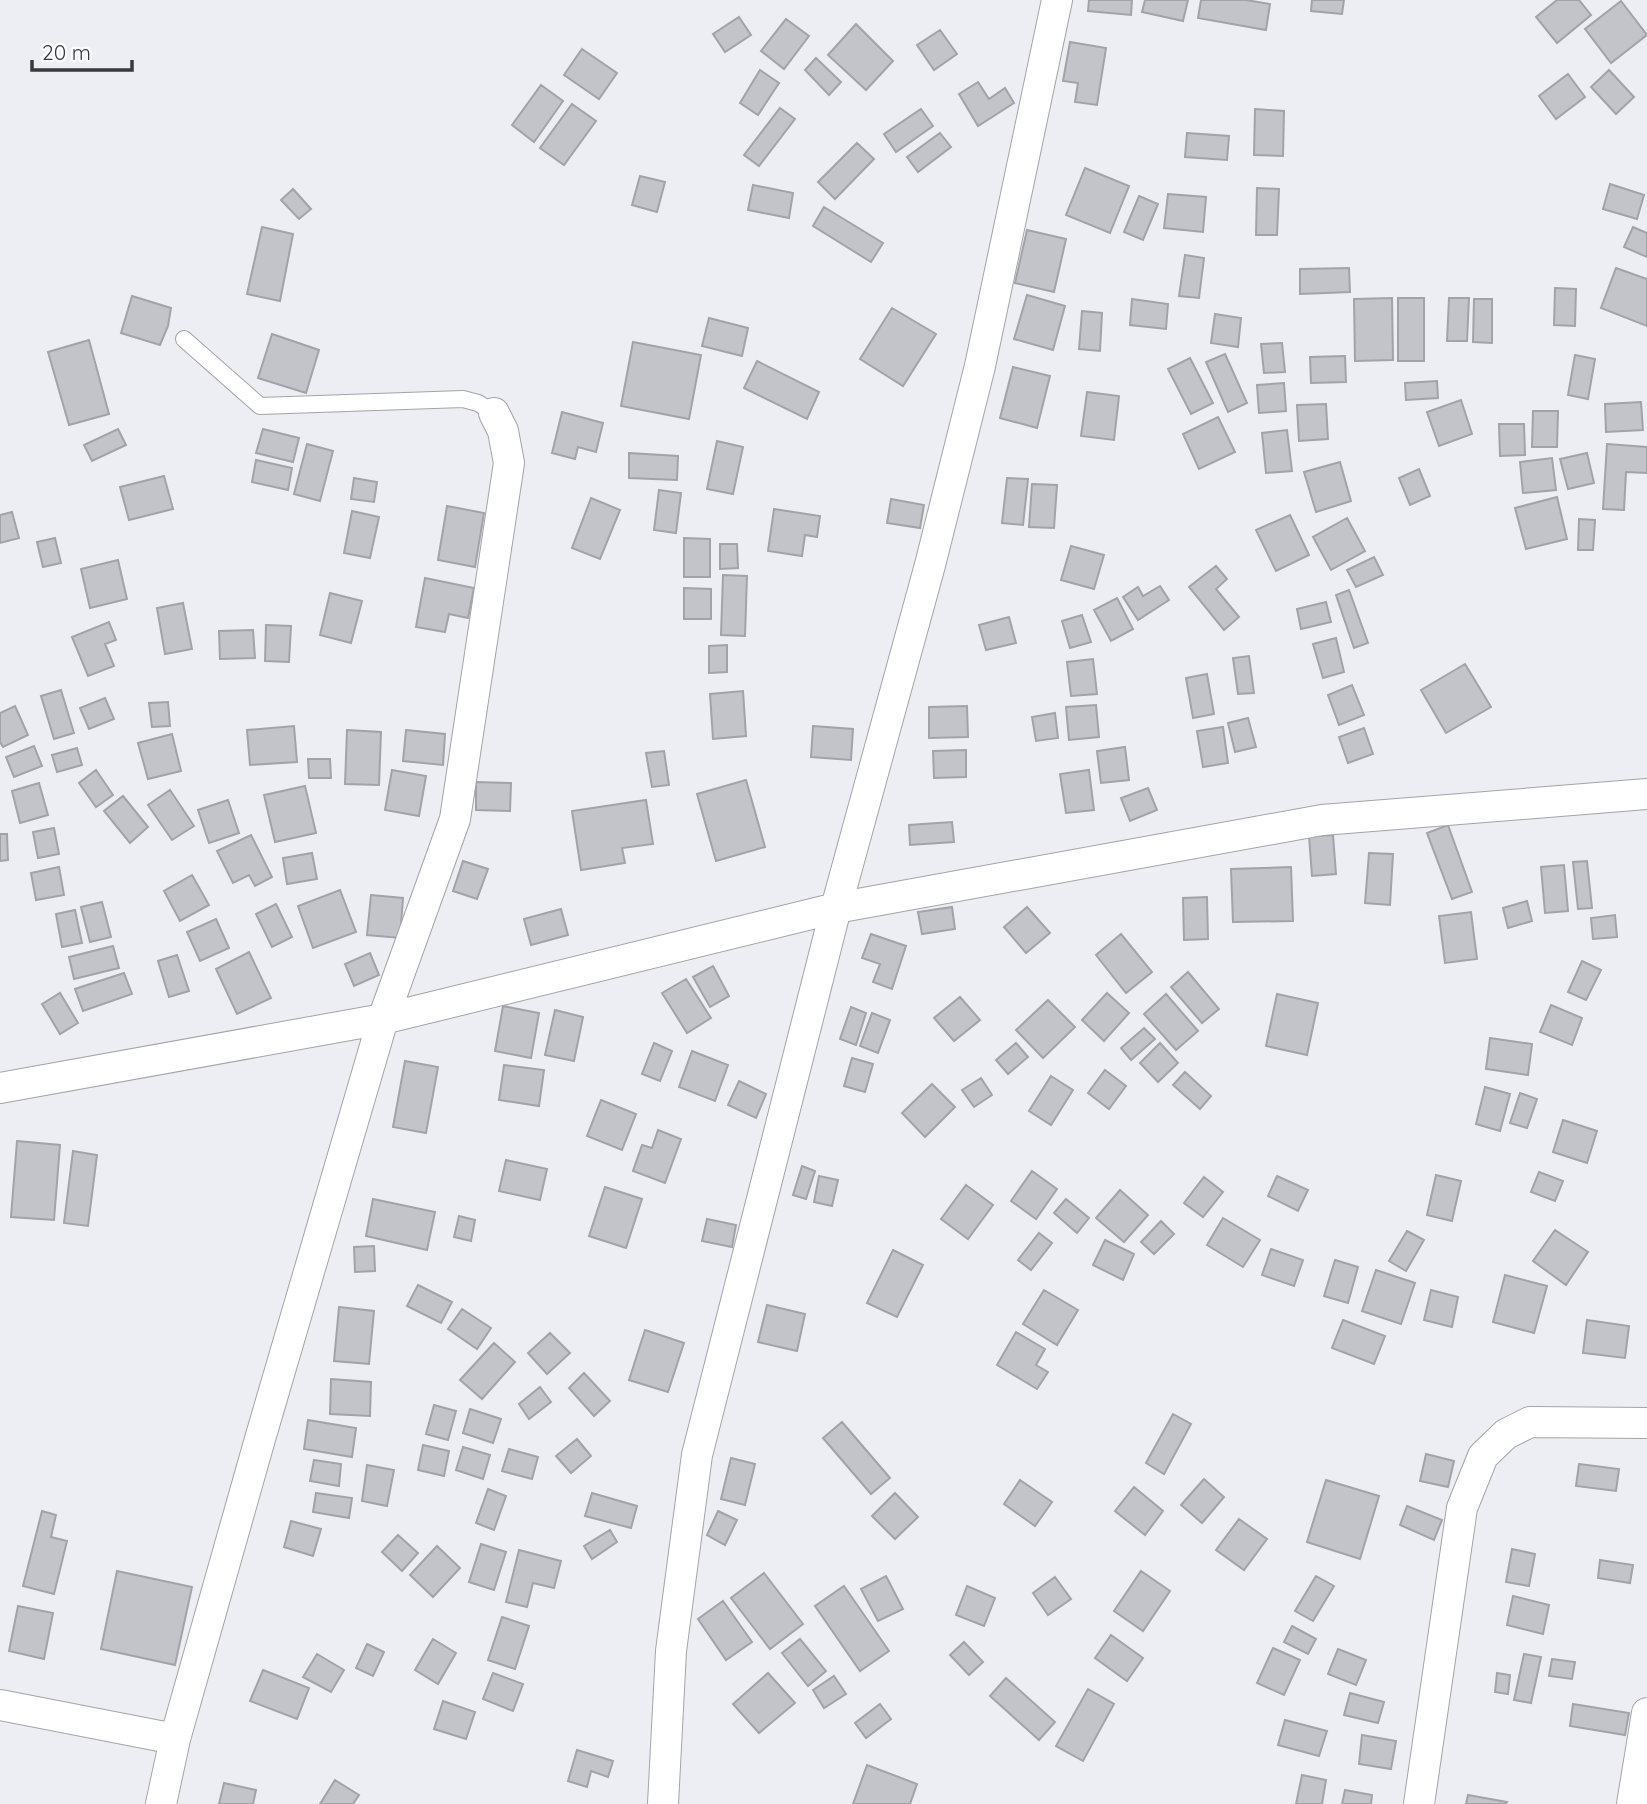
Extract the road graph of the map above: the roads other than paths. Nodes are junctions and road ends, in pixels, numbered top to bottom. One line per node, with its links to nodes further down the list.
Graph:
1 (1057, 0): 5 (street)
2 (184, 339): 3 (lane)
3 (494, 413): 6 (street)
4 (1647, 794): 5 (street)
5 (836, 908): 6 (street); 13 (street)
6 (383, 1019): 7 (street); 11 (street)
7 (0, 1088)
8 (1647, 1423): 14 (street)
9 (0, 1705): 11 (street)
10 (1647, 1713): 15 (street)
11 (175, 1739): 12 (street)
12 (161, 1804)
13 (663, 1804)
14 (1419, 1804)
15 (1632, 1804)

